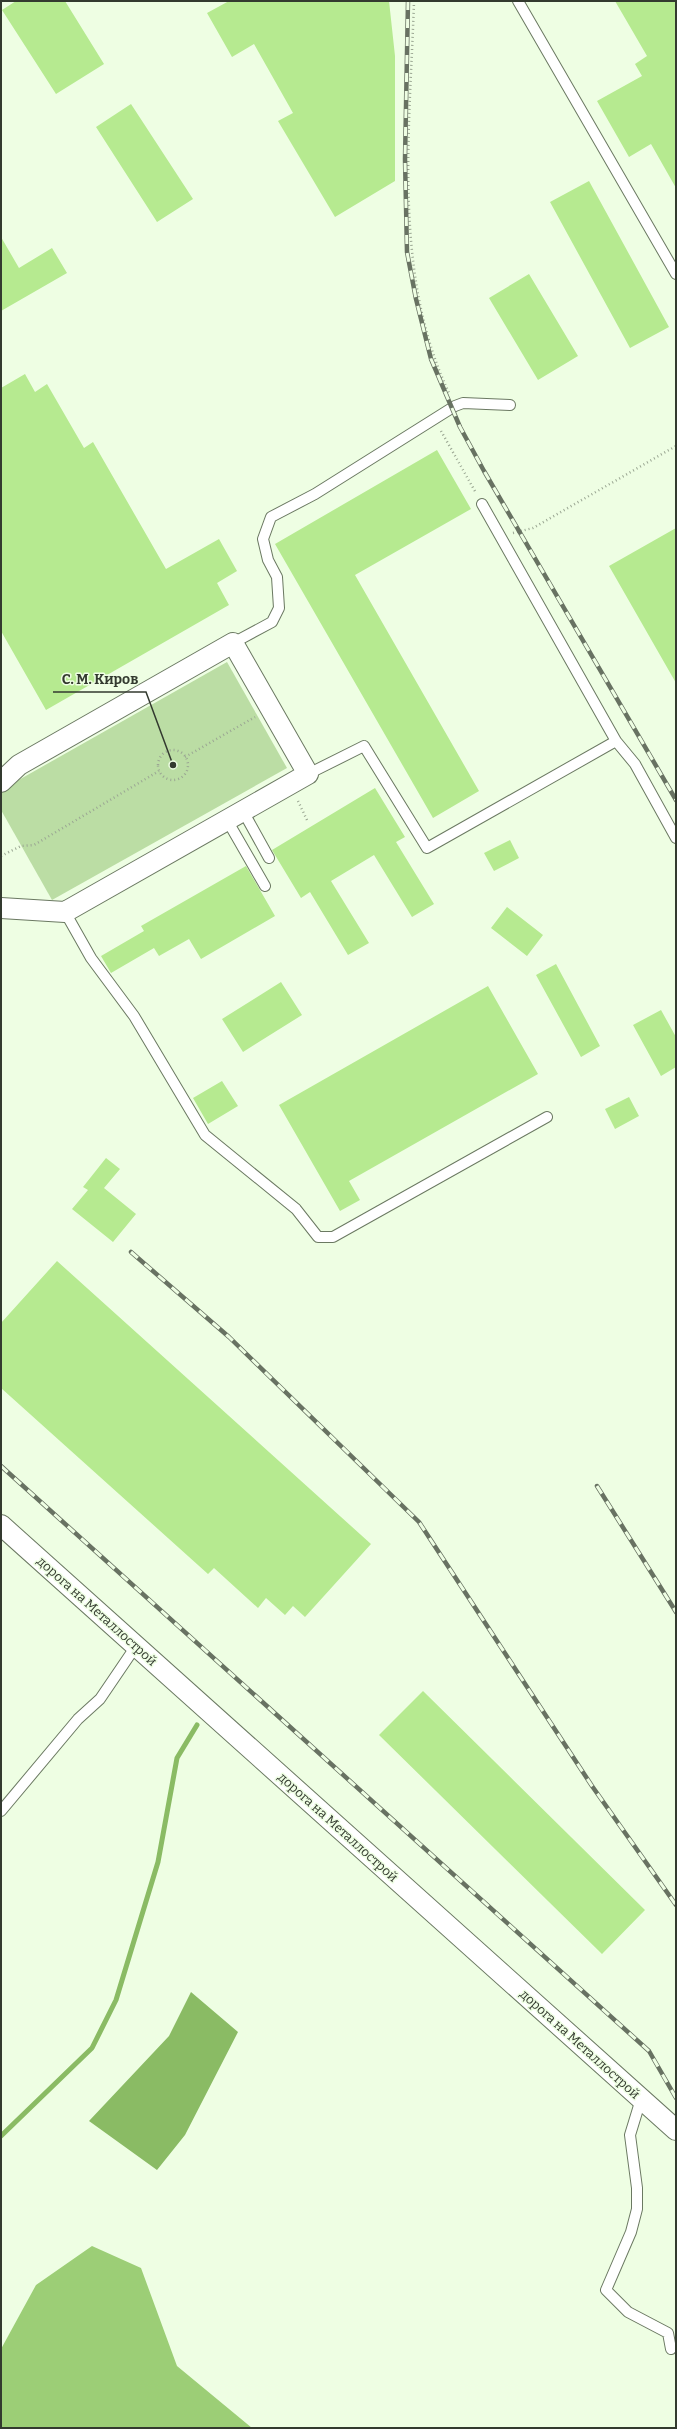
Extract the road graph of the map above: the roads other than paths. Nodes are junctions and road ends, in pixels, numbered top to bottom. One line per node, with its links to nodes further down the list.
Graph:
1 (518, 1): 2 (lane)
2 (676, 274)
3 (510, 405): 5 (lane)
4 (482, 504): 6 (lane)
5 (233, 643): 7 (street); 8 (street)
6 (616, 741): 7 (lane); 10 (lane)
7 (308, 774): 9 (street)
8 (1, 782)
9 (235, 815): 11 (lane); 12 (lane); 14 (street)
10 (676, 838)
11 (269, 858)
12 (265, 886)
13 (1, 908): 14 (street)
14 (65, 912): 15 (lane)
15 (547, 1117)
16 (1, 1525): 17 (street, дорога на Металлострой)
17 (136, 1646): 18 (lane); 19 (street, дорога на Металлострой)
18 (1, 1811)
19 (641, 2099): 20 (street, дорога на Металлострой); 21 (lane)
20 (676, 2130)
21 (671, 2349)

